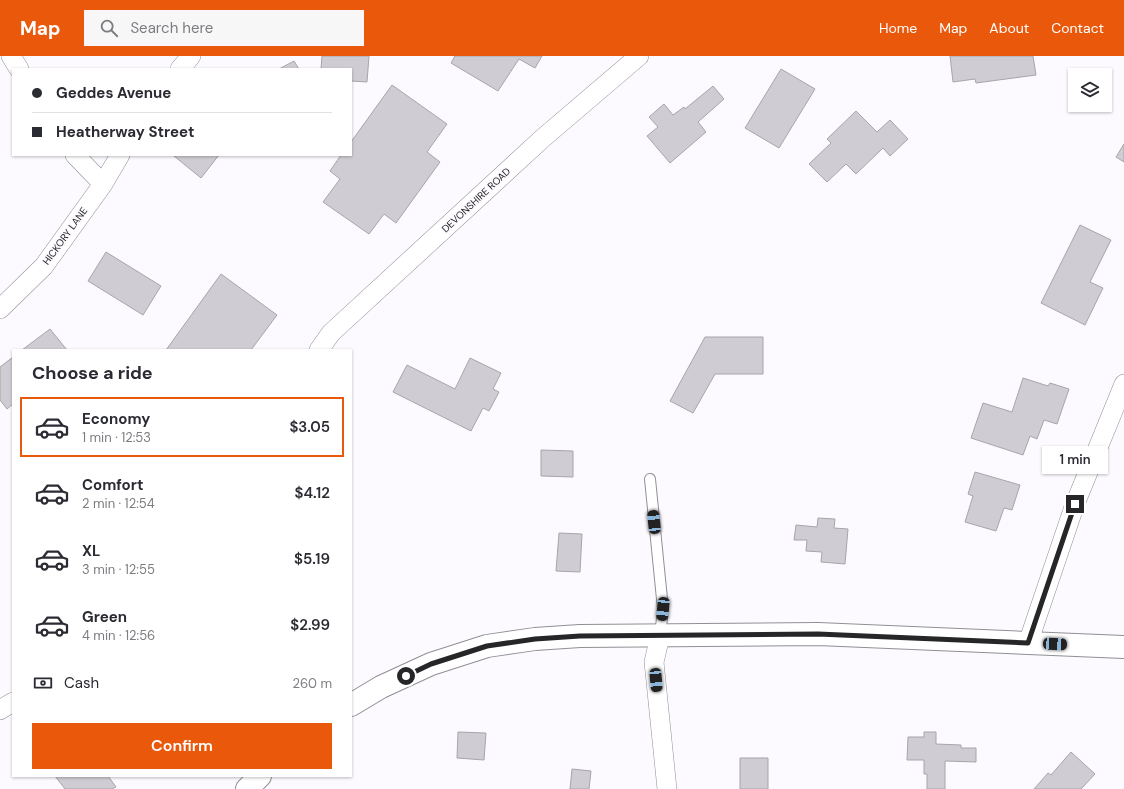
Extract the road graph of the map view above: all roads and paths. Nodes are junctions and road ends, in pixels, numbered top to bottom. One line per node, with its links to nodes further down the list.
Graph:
1 (11, 56): 4 (street)
2 (191, 56): 5 (street)
3 (639, 56): 10 (street, DEVONSHIRE ROAD)
4 (18, 68)
5 (181, 68)
6 (76, 156): 8 (street)
7 (119, 156): 8 (street, HICKORY LANE)
8 (103, 184): 9 (street, HICKORY LANE)
9 (0, 309)
10 (320, 349)
11 (1124, 384): 14 (street)
12 (650, 479): 13 (lane)
13 (660, 636): 14 (main road); 17 (main road); 21 (street)
14 (1028, 643): 15 (main road)
15 (1124, 648)
16 (12, 703): 18 (street)
17 (352, 704)
18 (0, 710)
19 (259, 777): 20 (main road)
20 (247, 789)
21 (667, 789)

